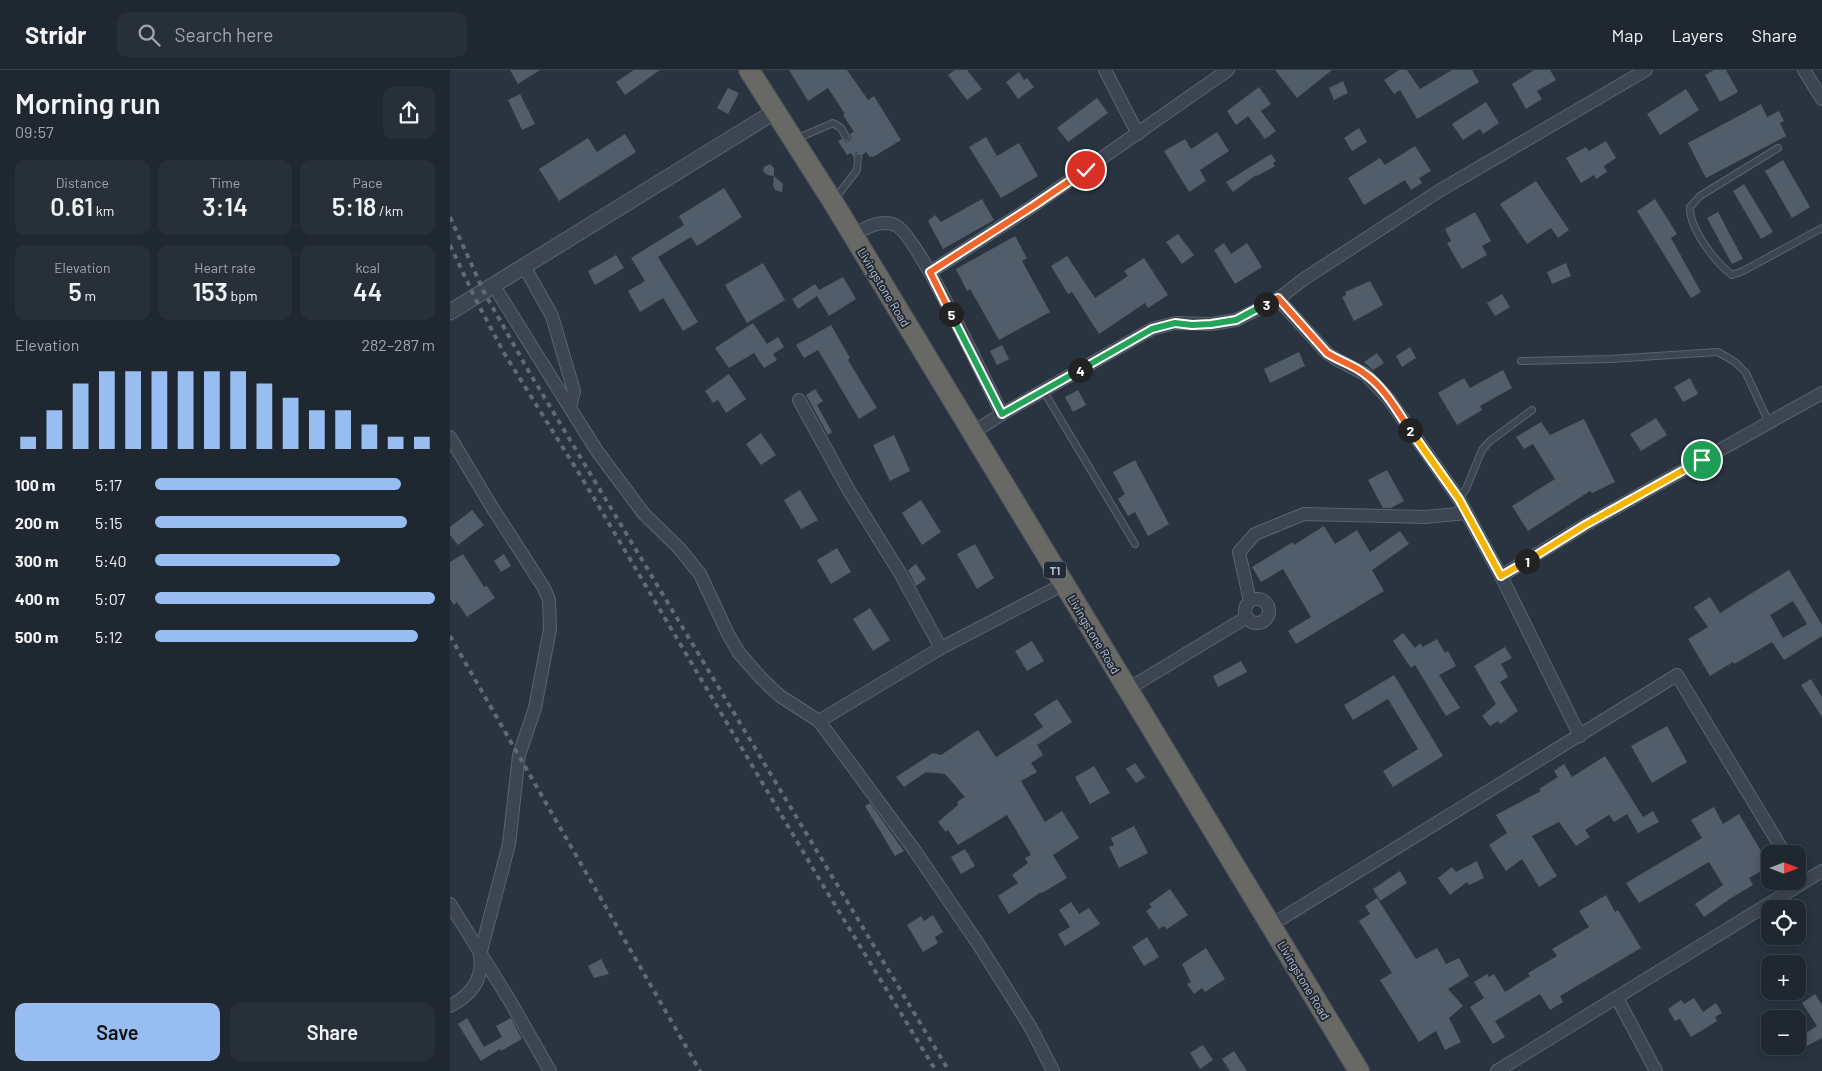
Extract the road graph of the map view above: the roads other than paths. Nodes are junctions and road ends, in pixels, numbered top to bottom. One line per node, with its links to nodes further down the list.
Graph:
1 (749, 70): 7 (highway, Livingstone Road / T1)
2 (1105, 70): 8 (street)
3 (1228, 70): 8 (street)
4 (1646, 70): 19 (street)
5 (1804, 70): 6 (street)
6 (1822, 99)
7 (774, 112): 10 (highway, Livingstone Road / T1); 16 (street)
8 (1138, 134): 17 (street)
9 (846, 137): 10 (lane)
10 (792, 140): 13 (highway, Livingstone Road / T1)
11 (1778, 148): 14 (lane)
12 (858, 157): 13 (lane)
13 (833, 202): 15 (highway, Livingstone Road / T1)
14 (1822, 228)
15 (852, 235): 17 (street); 29 (highway, Livingstone Road / T1)
16 (524, 266): 18 (street); 25 (street)
17 (930, 272): 27 (street)
18 (494, 286): 20 (street); 25 (street)
19 (1278, 298): 22 (street); 31 (street)
20 (450, 312)
21 (1521, 361): 28 (lane)
22 (1043, 390): 27 (street); 33 (lane)
23 (1822, 393): 28 (street)
24 (798, 400): 38 (street)
25 (570, 407): 40 (street)
26 (1532, 410): 31 (lane)
27 (1002, 414): 29 (street)
28 (1769, 423): 34 (street)
29 (972, 433): 35 (highway, Livingstone Road / T1)
30 (450, 437): 48 (street)
31 (1459, 499): 32 (street)
32 (1467, 513): 34 (street); 36 (street)
33 (1135, 544)
34 (1501, 576): 41 (street)
35 (1064, 584): 38 (street); 39 (highway, Livingstone Road / T1)
36 (1250, 601): 37 (street); 37 (street)
37 (1247, 617): 39 (street)
38 (941, 648): 40 (street)
39 (1128, 689): 47 (highway, Livingstone Road / T1)
40 (819, 720): 52 (street)
41 (1580, 736): 42 (street); 47 (street)
42 (1780, 845)
43 (1822, 871): 44 (street)
44 (1806, 876)
45 (1782, 890): 49 (street)
46 (450, 904): 48 (street)
47 (1271, 925): 53 (highway, Livingstone Road / T1)
48 (480, 955): 50 (street); 51 (street)
49 (1617, 998): 54 (street); 55 (street)
50 (450, 1006)
51 (550, 1071)
52 (1053, 1071)
53 (1359, 1071)
54 (1497, 1071)
55 (1656, 1071)

